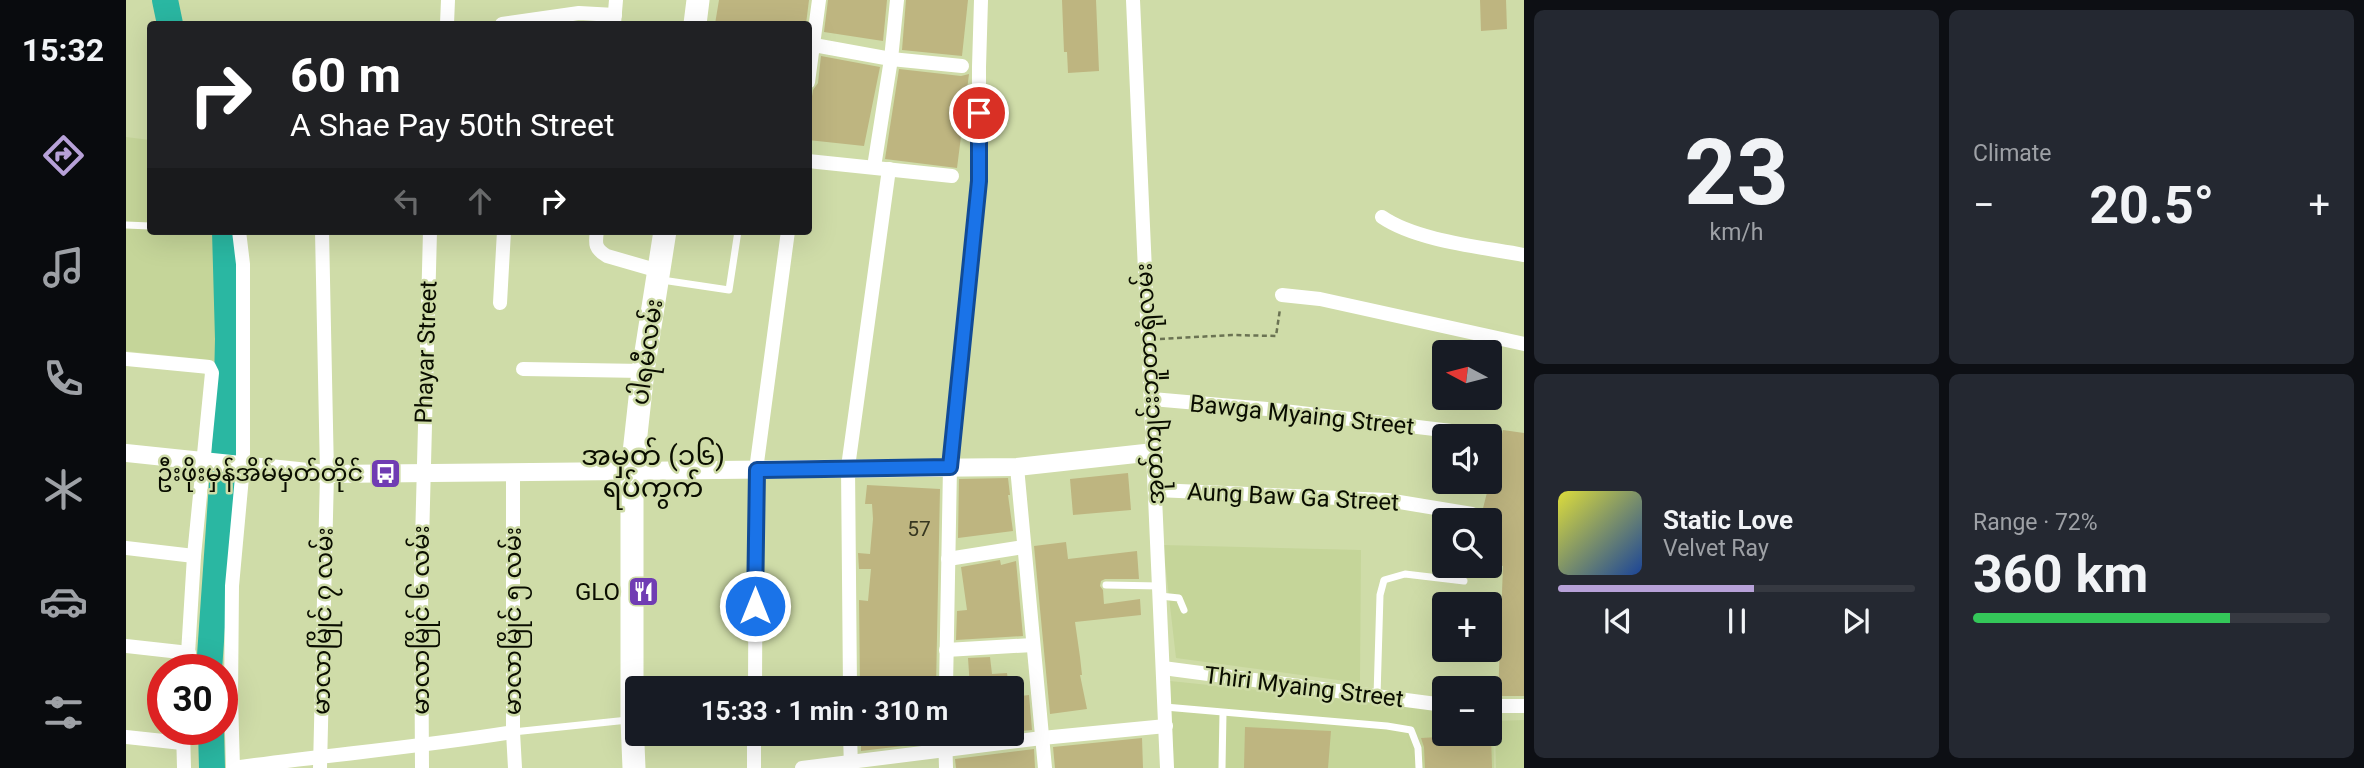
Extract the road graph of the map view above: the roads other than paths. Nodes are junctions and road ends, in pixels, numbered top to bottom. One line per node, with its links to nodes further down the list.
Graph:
1 (448, 0): 8 (street)
2 (698, 0): 10 (main road)
3 (819, 0): 11 (street)
4 (897, 0): 13 (street)
5 (981, 0): 45 (street)
6 (1133, 0): 38 (street, အုတ်ကျင်းဘူတာရုံလမ်း)
7 (615, 13): 9 (street)
8 (447, 21)
9 (529, 21)
10 (695, 21)
11 (814, 45): 12 (street); 13 (street)
12 (812, 57)
13 (891, 59): 14 (street); 16 (street)
14 (962, 66)
15 (812, 161): 16 (street)
16 (874, 167): 17 (street)
17 (889, 169): 18 (street); 44 (street)
18 (952, 176)
19 (1382, 217): 30 (street)
20 (126, 225): 21 (lane)
21 (147, 226)
22 (240, 235): 43 (street)
23 (322, 235): 51 (street, မာလာမြိုင် ၇ လမ်း)
24 (430, 235): 49 (street, Phayar Street)
25 (504, 235): 33 (street)
26 (596, 235): 31 (street)
27 (664, 235): 31 (main road, ပါရမီလမ်း)
28 (737, 235): 31 (lane)
29 (787, 235): 47 (street)
30 (1524, 255)
31 (658, 275): 37 (main road, ပါရမီလမ်း)
32 (1282, 295): 34 (street)
33 (500, 303)
34 (1524, 344)
35 (126, 359): 42 (street)
36 (523, 369): 37 (street)
37 (643, 371): 48 (main road, ပါရမီလမ်း)
38 (1152, 399): 39 (street, Bawga Myaing Street); 40 (street, အုတ်ကျင်းဘူတာရုံလမ်း)
39 (1432, 429)
40 (1154, 452): 46 (street); 52 (street, အုတ်ကျင်းဘူတာရုံလမ်း)
41 (126, 453): 42 (street)
42 (206, 462): 43 (street); 56 (street)
43 (240, 466): 51 (street); 93 (street)
44 (848, 467): 45 (street); 47 (street); 69 (street)
45 (950, 467): 46 (street); 57 (street)
46 (1017, 467): 54 (street)
47 (757, 470): 48 (street); 68 (street)
48 (632, 471): 50 (street); 67 (main road, ပါရမီလမ်း)
49 (423, 473): 50 (street); 51 (street); 88 (street, မာလာမြိုင် ၆ လမ်း)
50 (513, 473): 79 (street, မာလာမြိုင် ၅ လမ်း)
51 (327, 474): 90 (street, မာလာမြိုင် ၇ လမ်း)
52 (1156, 490): 53 (street, Aung Baw Ga Street); 60 (street, အုတ်ကျင်းဘူတာရုံလမ်း)
53 (1436, 508)
54 (1024, 547): 57 (street); 62 (street)
55 (126, 548): 56 (street)
56 (194, 556): 65 (street)
57 (948, 559): 64 (street)
58 (1464, 581): 71 (lane)
59 (1106, 585): 60 (lane)
60 (1160, 591): 61 (lane); 66 (street, အုတ်ကျင်းဘူတာရုံလမ်း)
61 (1184, 610)
62 (1033, 645): 64 (street); 82 (street)
63 (126, 646): 65 (street)
64 (946, 650): 70 (street)
65 (189, 653)
66 (1163, 668): 71 (street, Thiri Myaing Street); 75 (street, အုတ်ကျင်းဘူတာရုံလမ်း)
67 (632, 676)
68 (755, 676)
69 (850, 676)
70 (946, 676)
71 (1377, 696): 72 (street, Thiri Myaing Street)
72 (1432, 703)
73 (1502, 706): 74 (street)
74 (1524, 706)
75 (1165, 707): 76 (lane); 78 (street, အုတ်ကျင်းဘူတာရုံလမ်း)
76 (1223, 713): 102 (lane); 103 (lane)
77 (625, 721): 79 (lane)
78 (1166, 726): 82 (street); 101 (street, အုတ်ကျင်းဘူတာရုံလမ်း)
79 (513, 732): 88 (street); 95 (street, မာလာမြိုင် ၅ လမ်း)
80 (126, 737): 81 (street)
81 (147, 737)
82 (1042, 738): 89 (street); 100 (street)
83 (183, 745): 92 (street)
84 (633, 746): 96 (main road, ပါရမီလမ်း)
85 (754, 746): 97 (street)
86 (850, 746): 91 (street)
87 (944, 746): 89 (street)
88 (420, 747): 90 (street); 94 (street, မာလာမြိုင် ၆ လမ်း)
89 (944, 750): 91 (street); 99 (street)
90 (320, 762): 93 (street)
91 (850, 765): 98 (street)
92 (184, 768)
93 (233, 768)
94 (422, 768)
95 (516, 768)
96 (634, 768)
97 (754, 768)
98 (802, 768)
99 (946, 768)
100 (1045, 768)
101 (1167, 768)
102 (1222, 768)
103 (1419, 768)

